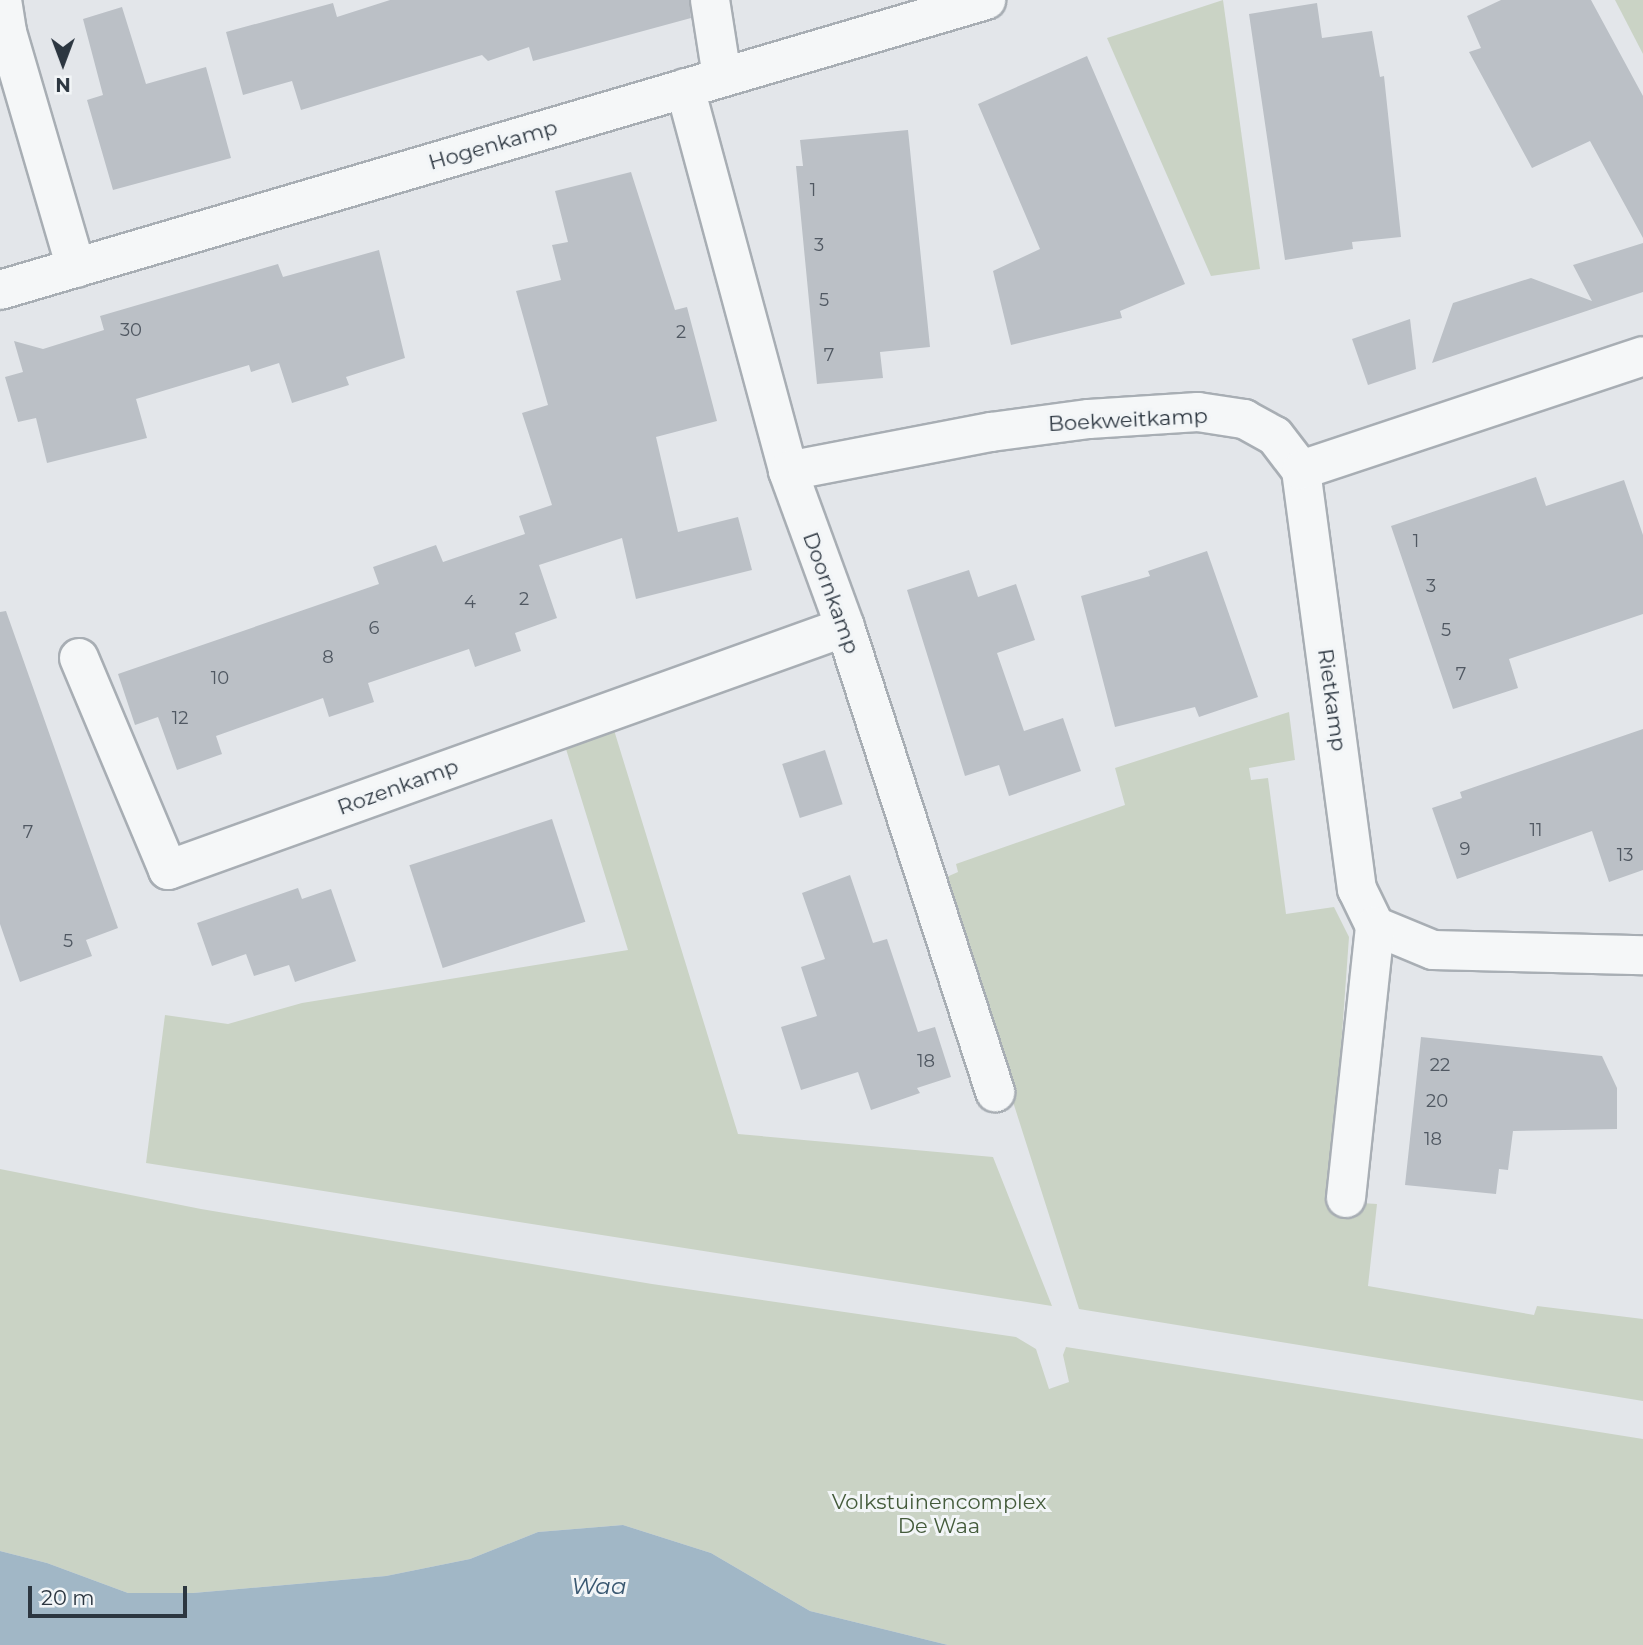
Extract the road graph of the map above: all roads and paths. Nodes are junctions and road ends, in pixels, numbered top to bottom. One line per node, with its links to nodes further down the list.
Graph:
1 (2, 0): 6 (street)
2 (710, 0): 4 (street)
3 (986, 0): 4 (street, Hogenkamp)
4 (722, 77): 5 (street, Hogenkamp)
5 (685, 88): 6 (street, Hogenkamp); 10 (street, Doornkamp)
6 (76, 268): 7 (street, Hogenkamp)
7 (0, 290)
8 (1643, 356): 9 (street)
9 (1301, 470): 10 (street, Boekweitkamp); 13 (street, Rietkamp)
10 (788, 471): 11 (street, Doornkamp)
11 (845, 627): 12 (street, Rozenkamp); 15 (street, Doornkamp)
12 (79, 658)
13 (1376, 926): 14 (street); 16 (street)
14 (1643, 955)
15 (995, 1092)
16 (1346, 1198)

